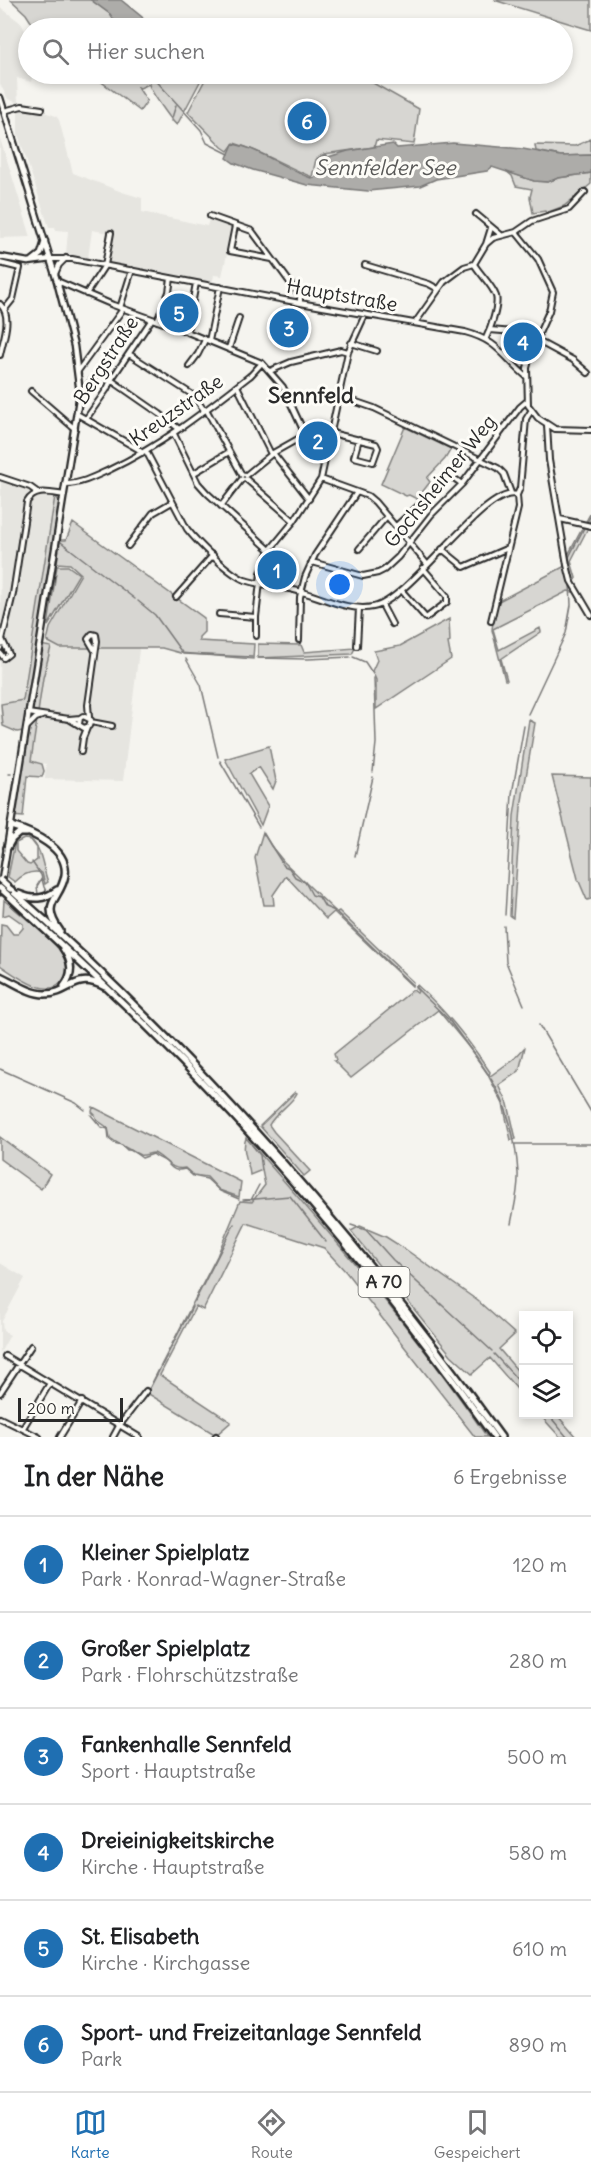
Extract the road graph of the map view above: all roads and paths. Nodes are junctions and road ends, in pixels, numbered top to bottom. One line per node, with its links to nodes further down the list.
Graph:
1 (0, 98): 3 (main road)
2 (42, 109): 3 (street)
3 (4, 111): 12 (main road)
4 (585, 192): 9 (street)
5 (476, 214): 8 (street)
6 (210, 216): 7 (street)
7 (235, 226): 17 (street); 17 (street)
8 (491, 228): 11 (street); 13 (street)
9 (516, 232): 11 (street); 42 (street)
10 (111, 233): 21 (street)
11 (500, 234): 13 (street)
12 (45, 241): 16 (main road); 18 (main road)
13 (486, 244): 20 (street)
14 (0, 257): 18 (main road)
15 (66, 258): 16 (street, Hauptstraße); 21 (street, Hauptstraße); 24 (street)
16 (51, 259): 18 (main road); 24 (main road)
17 (273, 259): 31 (street)
18 (29, 262)
19 (0, 263): 34 (street)
20 (474, 264): 29 (street); 40 (street)
21 (105, 265): 23 (street, Hauptstraße); 30 (street)
22 (365, 265): 29 (street)
23 (132, 270): 25 (street, Hauptstraße); 33 (street)
24 (55, 274): 26 (main road)
25 (171, 278): 27 (street, Hauptstraße); 38 (street, Bergstraße)
26 (57, 281): 30 (street); 55 (main road)
27 (196, 283): 28 (street, Hauptstraße); 41 (street)
28 (220, 287): 31 (street, Hauptstraße); 45 (street)
29 (438, 289): 39 (street)
30 (86, 294): 33 (street)
31 (300, 303): 36 (street, Hauptstraße)
32 (0, 304): 34 (street)
33 (122, 308): 35 (street); 55 (street)
34 (5, 309): 43 (street)
35 (136, 313): 38 (street); 62 (street)
36 (365, 315): 39 (street, Hauptstraße); 47 (street)
37 (239, 318): 48 (street)
38 (154, 320): 41 (street); 51 (street, Bergstraße)
39 (415, 322): 44 (street, Hauptstraße)
40 (490, 330): 42 (street); 44 (street)
41 (187, 332): 45 (street)
42 (539, 334): 46 (street)
43 (2, 338): 52 (street)
44 (486, 338): 58 (street, Hauptstraße)
45 (207, 340): 48 (street); 54 (street)
46 (536, 340): 57 (street); 58 (street)
47 (351, 342): 49 (street); 50 (street)
48 (229, 348): 53 (street)
49 (377, 351)
50 (348, 352): 56 (street); 63 (street)
51 (129, 354): 59 (street, Bergstraße); 65 (street)
52 (0, 355)
53 (262, 363): 56 (street); 60 (street, Kreuzstraße)
54 (189, 366)
55 (78, 371): 62 (main road)
56 (270, 371): 75 (street)
57 (588, 373)
58 (526, 377): 64 (street)
59 (111, 380): 68 (street, Bergstraße); 71 (street)
60 (237, 386): 65 (street, Kreuzstraße); 79 (street)
61 (31, 391): 70 (street)
62 (80, 396): 67 (main road)
63 (339, 396): 73 (street); 80 (street)
64 (527, 401): 66 (street); 80 (street, Gochsheimer Weg)
65 (205, 409): 71 (street, Kreuzstraße); 78 (street)
66 (531, 411): 69 (street); 90 (street)
67 (77, 414): 68 (street); 70 (main road)
68 (86, 418): 77 (street)
69 (547, 425): 72 (street); 96 (street)
70 (75, 429): 86 (main road)
71 (179, 429): 74 (street, Kreuzstraße)
72 (591, 430)
73 (331, 433): 76 (street); 81 (street)
74 (174, 434): 77 (street, Kreuzstraße); 82 (street)
75 (305, 435): 79 (street); 81 (street)
76 (359, 439): 76 (street)
77 (144, 452): 86 (street, Kreuzstraße); 93 (street)
78 (229, 452): 82 (street); 84 (street)
79 (272, 454): 84 (street); 92 (street)
80 (480, 459): 87 (street, Gochsheimer Weg); 90 (street)
81 (324, 464): 85 (street)
82 (194, 472): 94 (street)
83 (0, 477): 88 (street)
84 (244, 477): 94 (street); 97 (street)
85 (321, 479): 89 (street); 92 (street)
86 (66, 484): 91 (main road)
87 (462, 484): 98 (street); 100 (street, Gochsheimer Weg)
88 (37, 492): 91 (street); 122 (street)
89 (357, 492): 95 (street); 107 (street)
90 (516, 494): 102 (street); 103 (street)
91 (64, 495): 129 (main road)
92 (309, 499): 97 (street)
93 (172, 502): 101 (street); 106 (street)
94 (221, 506): 105 (street)
95 (387, 516): 98 (street); 104 (street)
96 (560, 519): 99 (street); 117 (street)
97 (294, 522): 105 (street)
98 (396, 526): 100 (street)
99 (591, 526)
100 (409, 542): 107 (street, Gochsheimer Weg); 108 (street)
101 (128, 546)
102 (442, 548): 103 (street); 108 (street)
103 (508, 548): 119 (street)
104 (359, 549)
105 (270, 550): 110 (street)
106 (213, 555): 110 (street); 113 (street)
107 (312, 562): 111 (street)
108 (427, 564): 109 (street)
109 (423, 568): 112 (street); 112 (street)
110 (259, 583): 111 (street); 118 (street)
111 (301, 591): 115 (street); 123 (street)
112 (402, 591): 114 (street)
113 (176, 597)
114 (382, 605): 115 (street); 120 (street)
115 (360, 608): 124 (street)
116 (219, 614): 118 (street)
117 (591, 615)
118 (256, 617): 121 (street)
119 (491, 621)
120 (392, 624)
121 (256, 636)
122 (2, 639): 125 (street); 127 (street)
123 (299, 639)
124 (357, 646)
125 (0, 648)
126 (95, 651): 128 (street)
127 (0, 653)
128 (88, 705): 131 (street); 132 (street)
129 (28, 713): 130 (street); 134 (main road)
130 (43, 716): 132 (street); 134 (street)
131 (90, 720): 132 (street); 132 (street); 133 (street)
132 (82, 722): 135 (street)
133 (112, 726)
134 (26, 728): 136 (main road)
135 (81, 752)
136 (11, 826): 137 (highway); 138 (main road)
137 (29, 834): 138 (highway); 141 (highway)
138 (7, 848): 142 (main road)
139 (0, 880): 140 (highway, A 70, bridge)
140 (10, 889): 141 (highway); 144 (highway, A 70)
141 (58, 889): 144 (highway)
142 (0, 890): 143 (highway, A 70, bridge)
143 (59, 942): 146 (highway); 147 (highway, A 70)
144 (68, 942): 148 (highway, A 70)
145 (0, 976): 146 (highway)
146 (60, 990): 147 (highway)
147 (112, 991): 148 (highway, A 70)
148 (246, 1124): 149 (highway, A 70)
149 (257, 1136): 164 (highway, A 70); 165 (highway, A 70)
150 (30, 1346): 152 (street)
151 (5, 1356): 152 (street)
152 (19, 1364): 153 (street); 155 (street)
153 (50, 1383): 156 (street); 159 (street)
154 (146, 1391): 158 (street)
155 (0, 1393)
156 (82, 1401): 158 (street); 161 (street)
157 (0, 1418): 159 (street)
158 (119, 1426): 162 (street); 163 (street)
159 (23, 1428): 160 (street)
160 (39, 1437)
161 (60, 1437)
162 (113, 1437)
163 (139, 1437)
164 (494, 1437)
165 (501, 1437)

